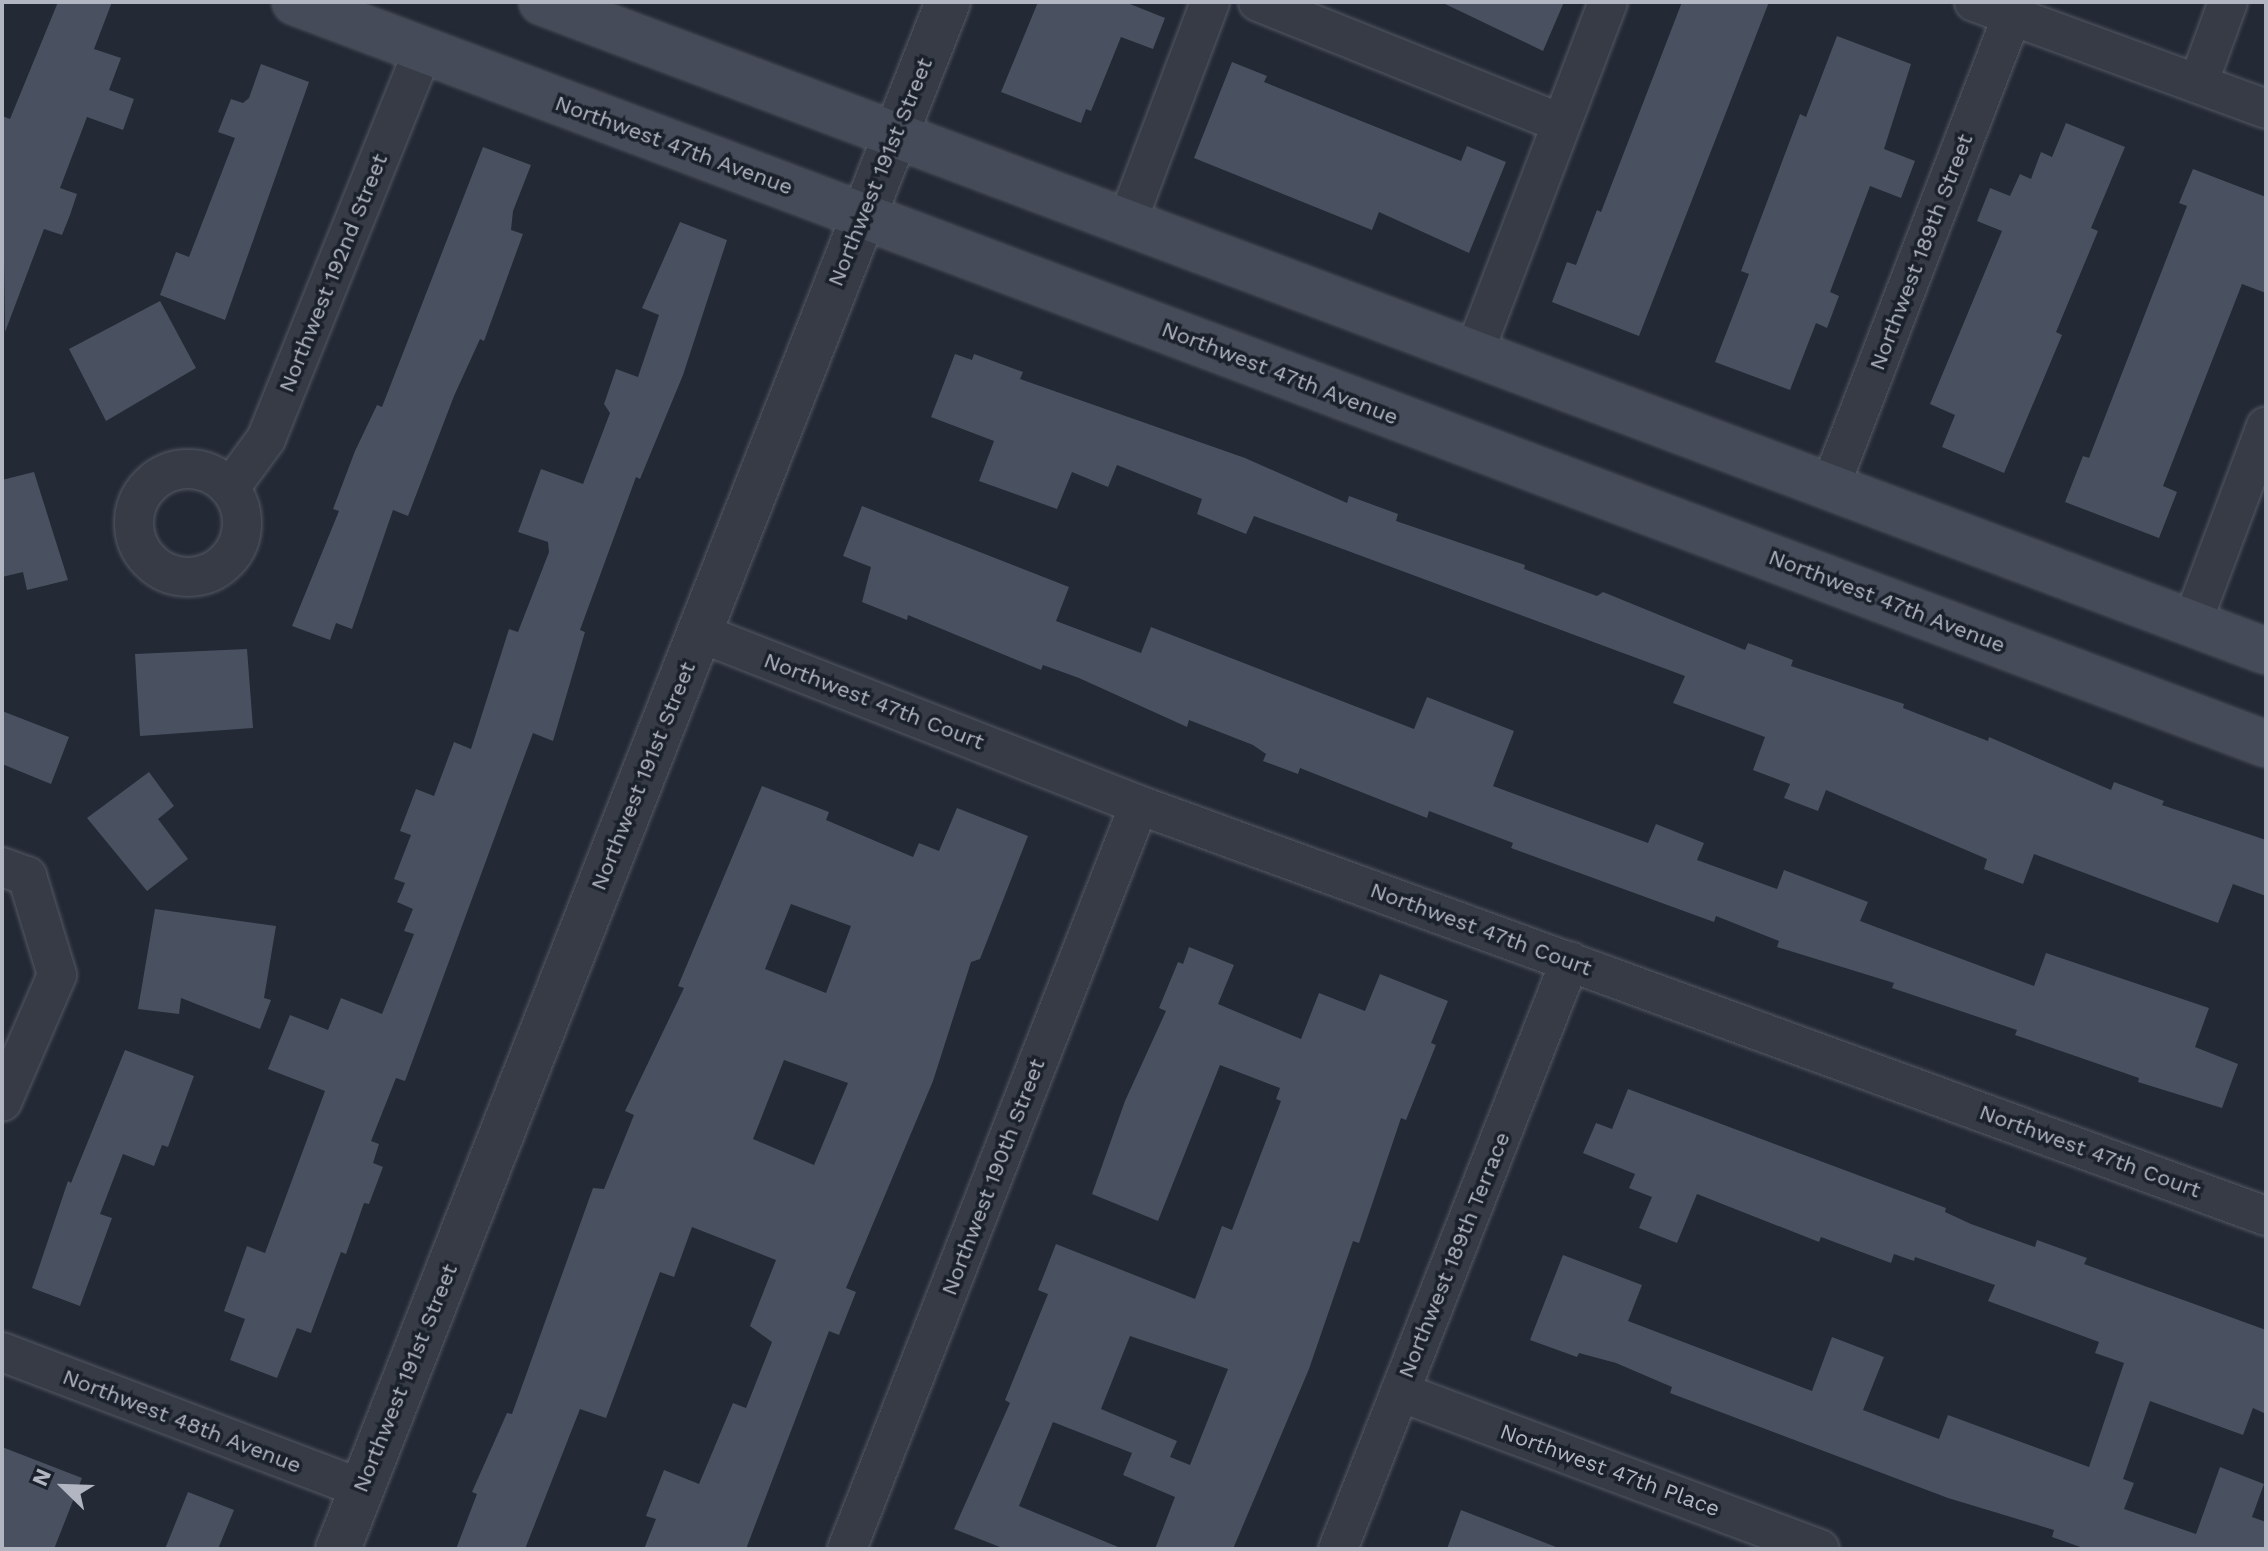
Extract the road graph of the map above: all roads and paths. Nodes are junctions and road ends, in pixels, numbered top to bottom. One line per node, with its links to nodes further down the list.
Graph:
1 (295, 2): 10 (main road, Northwest 47th Avenue)
2 (542, 2): 14 (main road)
3 (948, 2): 14 (street, Northwest 191st Street)
4 (1210, 2): 16 (street)
5 (1258, 2): 13 (street)
6 (1608, 2): 13 (street)
7 (1974, 2): 9 (street)
8 (2228, 2): 11 (street)
9 (2012, 16): 11 (street); 19 (street, Northwest 189th Street)
10 (423, 51): 15 (main road, Northwest 47th Avenue); 20 (street, Northwest 192nd Street)
11 (2198, 84): 12 (street)
12 (2266, 109)
13 (1561, 123): 17 (street)
14 (897, 137): 15 (street, Northwest 191st Street); 16 (main road)
15 (862, 215): 22 (street, Northwest 191st Street); 24 (main road, Northwest 47th Avenue)
16 (1127, 222): 17 (main road)
17 (1474, 353): 19 (main road)
18 (2266, 426): 21 (street)
19 (1830, 487): 21 (main road)
20 (230, 488)
21 (2192, 623): 23 (main road)
22 (700, 633): 25 (street, Northwest 47th Court); 32 (street, Northwest 191st Street)
23 (2266, 651)
24 (2266, 744)
25 (1139, 805): 27 (street, Northwest 47th Court); 34 (street, Northwest 190th Street)
26 (2, 867): 28 (street)
27 (1570, 961): 29 (street, Northwest 47th Court); 31 (street, Northwest 189th Terrace)
28 (2, 1102)
29 (2266, 1216)
30 (2, 1352): 32 (street, Northwest 48th Avenue)
31 (1400, 1392): 35 (street, Northwest 189th Terrace); 36 (street, Northwest 47th Place)
32 (362, 1489): 33 (street, Northwest 191st Street)
33 (338, 1549)
34 (847, 1549)
35 (1338, 1549)
36 (1820, 1549)

